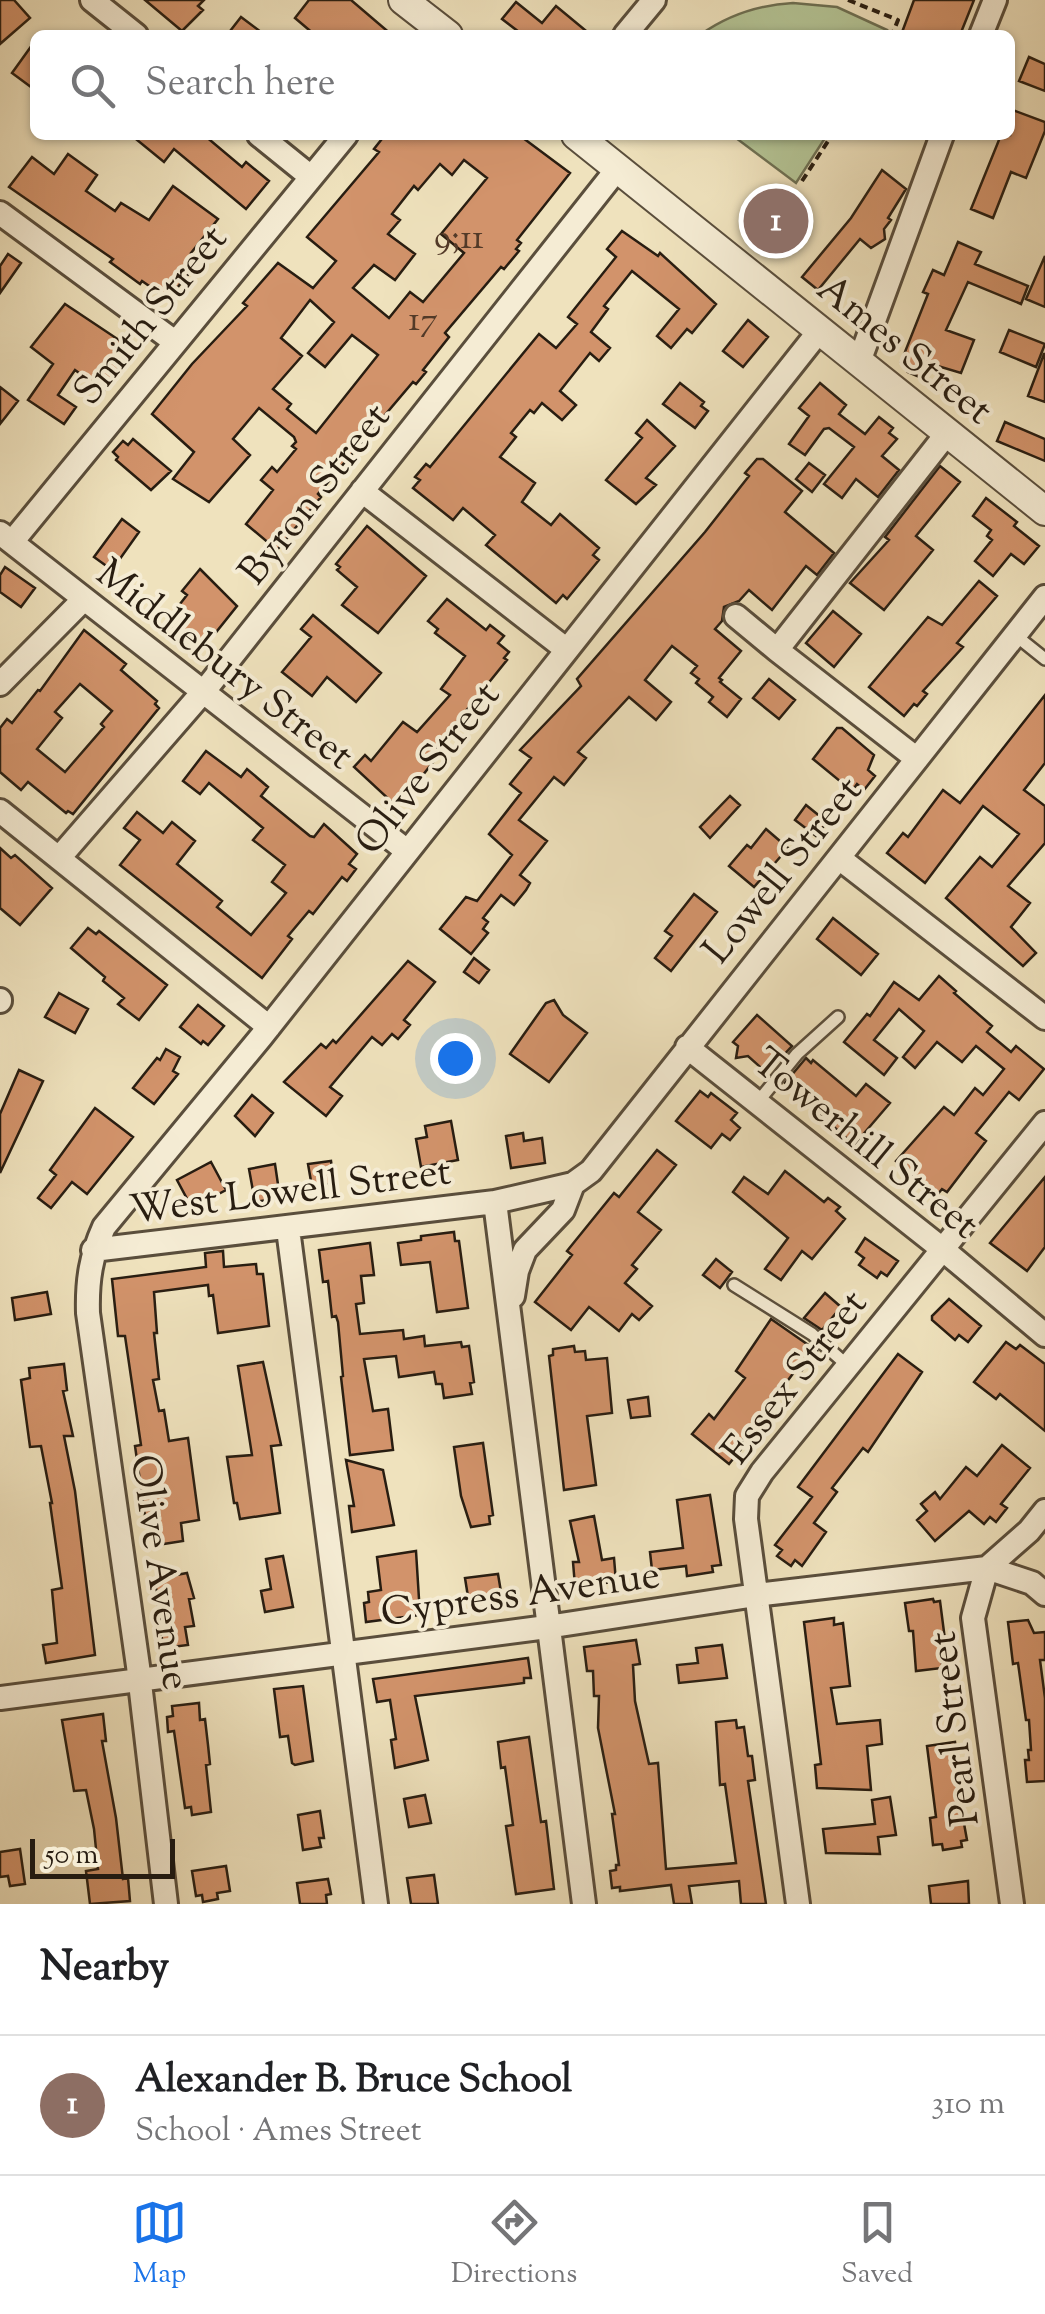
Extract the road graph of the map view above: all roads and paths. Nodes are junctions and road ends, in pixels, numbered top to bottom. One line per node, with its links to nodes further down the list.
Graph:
1 (92, 0): 6 (street)
2 (403, 0): 7 (street)
3 (654, 0): 8 (street)
4 (848, 0): 9 (path)
5 (995, 0): 10 (street)
6 (130, 30)
7 (437, 30)
8 (629, 30)
9 (894, 30)
10 (983, 30)
11 (265, 140): 17 (street)
12 (342, 140): 17 (street, Smith Street)
13 (582, 140): 16 (street, Ames Street)
14 (829, 140): 18 (path)
15 (940, 140): 22 (street)
16 (618, 168): 20 (street, Ames Street); 24 (street, Byron Street)
17 (310, 176): 21 (street, Smith Street)
18 (802, 182)
19 (0, 213): 21 (street)
20 (820, 330): 22 (street, Ames Street); 31 (street, Olive Street)
21 (174, 342): 26 (street, Smith Street)
22 (859, 362): 23 (street, Ames Street)
23 (948, 432): 25 (street, Ames Street); 32 (street)
24 (362, 491): 31 (street); 35 (street, Byron Street)
25 (1045, 511)
26 (6, 537): 28 (street, Middlebury Street)
27 (1045, 597): 30 (street, Lowell Street)
28 (84, 598): 34 (street); 35 (street, Middlebury Street)
29 (736, 616): 32 (street)
30 (1015, 635): 33 (lane); 36 (street, Lowell Street)
31 (566, 650): 38 (street, Olive Street)
32 (777, 650): 36 (street)
33 (1045, 659)
34 (0, 684)
35 (204, 692): 38 (street, Middlebury Street); 39 (street, Byron Street)
36 (917, 759): 40 (street, Lowell Street)
37 (0, 810): 39 (street)
38 (407, 851): 43 (street, Olive Street)
39 (59, 858): 43 (street)
40 (838, 858): 42 (street); 44 (street, Lowell Street)
41 (838, 1017): 45 (lane)
42 (1045, 1018)
43 (269, 1027): 51 (street, Olive Street)
44 (687, 1047): 45 (street, Towerhill Street); 47 (street, Lowell Street)
45 (757, 1103): 50 (street, Towerhill Street)
46 (1045, 1124): 50 (street, Essex Street)
47 (573, 1184): 48 (street); 53 (street, Lowell Street)
48 (495, 1202): 49 (street, West Lowell Street); 53 (street, Lowell Street)
49 (288, 1229): 51 (street, West Lowell Street); 61 (street)
50 (941, 1248): 54 (street, Towerhill Street); 55 (street, Essex Street)
51 (93, 1250): 62 (street, Olive Avenue)
52 (734, 1285): 55 (lane)
53 (510, 1319): 60 (street, Lowell Street)
54 (1045, 1336)
55 (848, 1364): 59 (street, Essex Street)
56 (1045, 1511): 57 (street)
57 (987, 1568): 58 (street, Cypress Avenue); 59 (street, Cypress Avenue); 68 (street, Pearl Street)
58 (1045, 1594)
59 (756, 1595): 60 (street, Cypress Avenue); 67 (street, Essex Street)
60 (547, 1628): 61 (street, Cypress Avenue); 66 (street, Lowell Street)
61 (344, 1655): 62 (street, Cypress Avenue); 65 (street)
62 (139, 1680): 63 (street, Cypress Avenue); 64 (street, Olive Avenue)
63 (0, 1698)
64 (166, 1904)
65 (376, 1904)
66 (584, 1904)
67 (798, 1904)
68 (1012, 1904)

